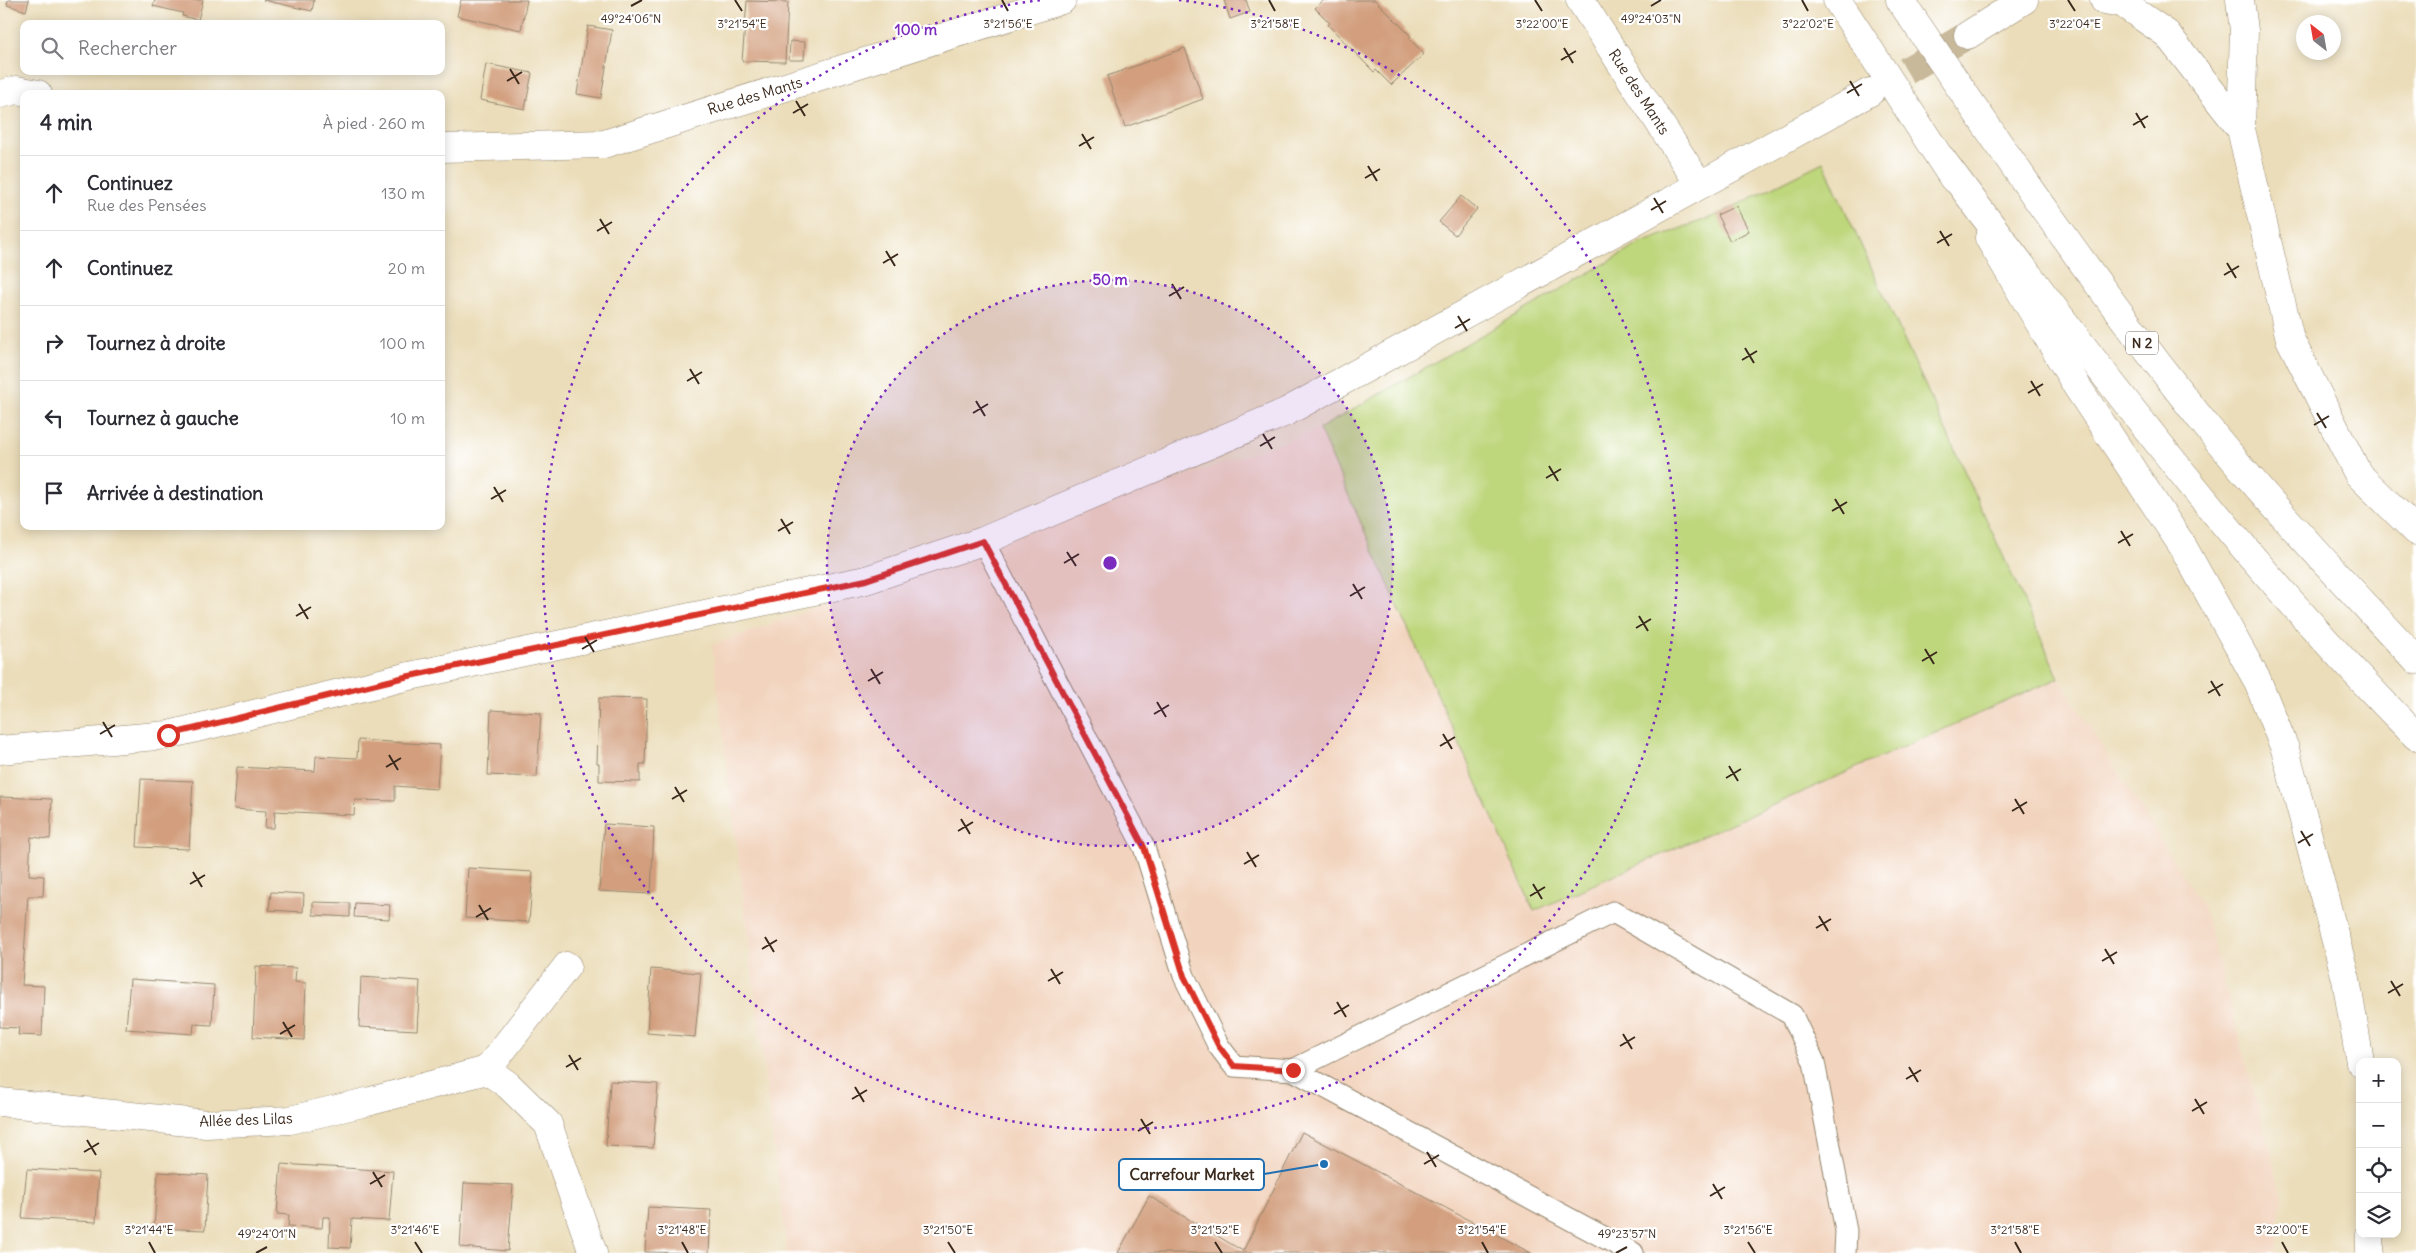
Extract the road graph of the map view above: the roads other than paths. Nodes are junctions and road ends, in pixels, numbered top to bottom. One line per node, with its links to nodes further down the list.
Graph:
1 (1062, 0): 13 (main road, Rue des Mants)
2 (1580, 0): 15 (main road, Rue des Mants)
3 (1837, 0): 14 (main road)
4 (1900, 0): 18 (main road, N 2)
5 (2024, 0): 8 (main road)
6 (2104, 0): 12 (main road)
7 (2240, 0): 12 (main road)
8 (1968, 35)
9 (20, 91): 11 (main road)
10 (1870, 92): 15 (main road)
11 (0, 94)
12 (2241, 129): 16 (main road)
13 (445, 148)
14 (1941, 158): 19 (main road); 22 (main road)
15 (1699, 184): 17 (main road)
16 (2416, 531)
17 (983, 541): 20 (main road); 24 (lane)
18 (2416, 660)
19 (2416, 736)
20 (0, 750)
21 (567, 966): 23 (main road)
22 (2359, 1058)
23 (487, 1070): 25 (main road, Allée des Lilas); 27 (main road)
24 (1293, 1070): 28 (lane); 29 (lane)
25 (0, 1102)
26 (2370, 1238): 30 (main road)
27 (593, 1253)
28 (1633, 1253)
29 (1845, 1253)
30 (2370, 1253)

